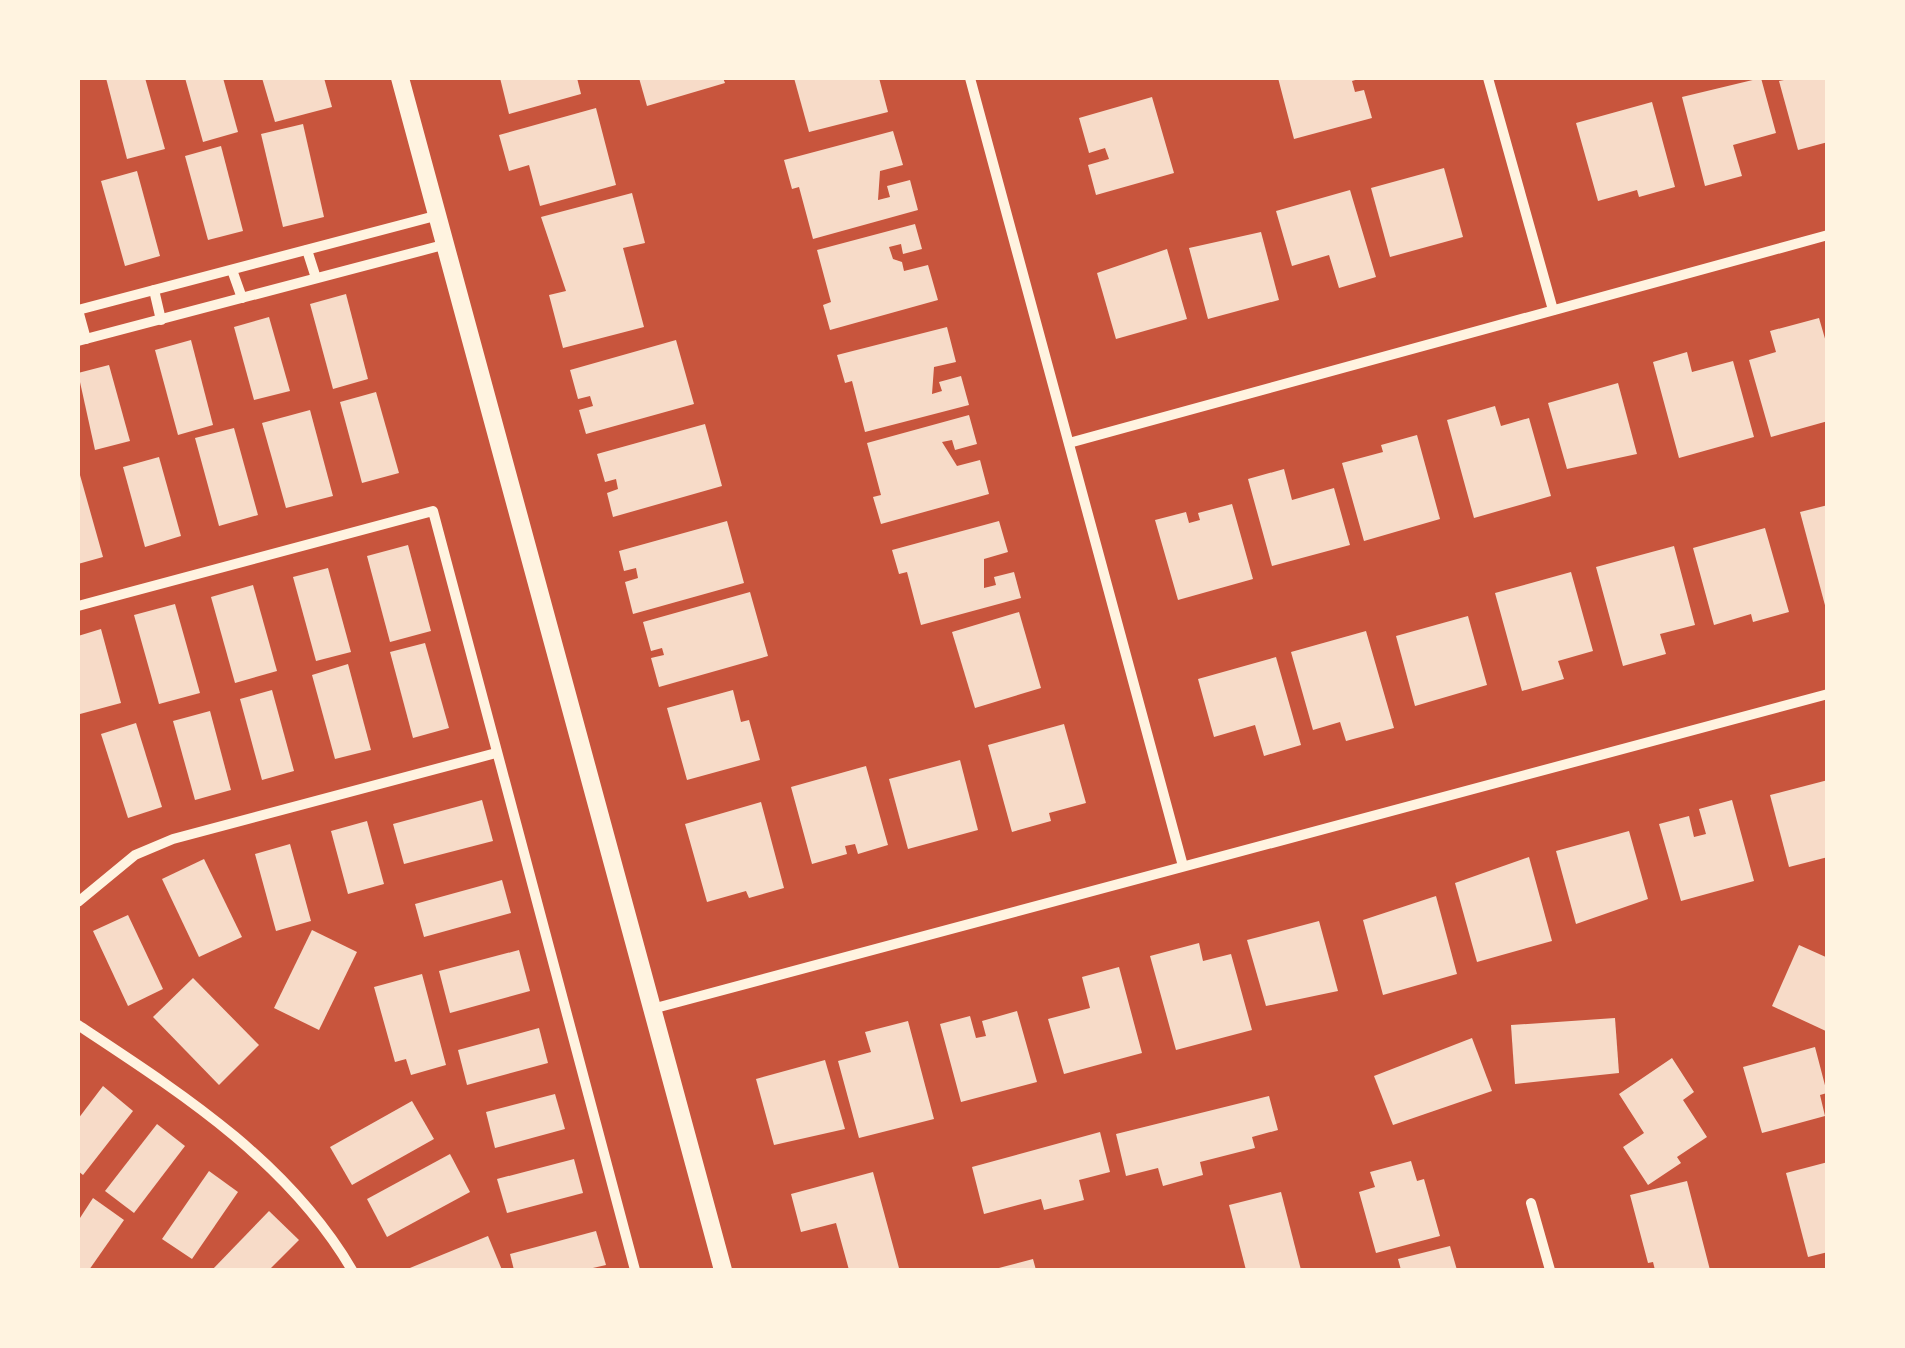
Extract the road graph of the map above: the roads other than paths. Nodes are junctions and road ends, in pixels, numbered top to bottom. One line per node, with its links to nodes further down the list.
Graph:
1 (400, 78): 4 (street)
2 (970, 78): 16 (street)
3 (1488, 78): 13 (street)
4 (435, 216): 6 (street); 7 (street)
5 (1828, 235): 13 (street)
6 (443, 244): 9 (street); 22 (street)
7 (307, 250): 8 (street); 9 (street)
8 (232, 270): 10 (street); 11 (street)
9 (316, 278): 11 (street)
10 (154, 290): 12 (street); 14 (street)
11 (242, 298): 14 (street)
12 (78, 310): 15 (street)
13 (1552, 310): 16 (street)
14 (161, 320): 15 (street)
15 (82, 340)
16 (1069, 443): 20 (street)
17 (78, 606): 19 (street)
18 (1828, 694): 20 (street)
19 (496, 754): 21 (street); 26 (street)
20 (1183, 866): 22 (street)
21 (78, 902)
22 (652, 1009): 27 (street)
23 (78, 1025): 25 (street)
24 (1531, 1203): 28 (street)
25 (352, 1270)
26 (635, 1270)
27 (724, 1270)
28 (1550, 1270)

